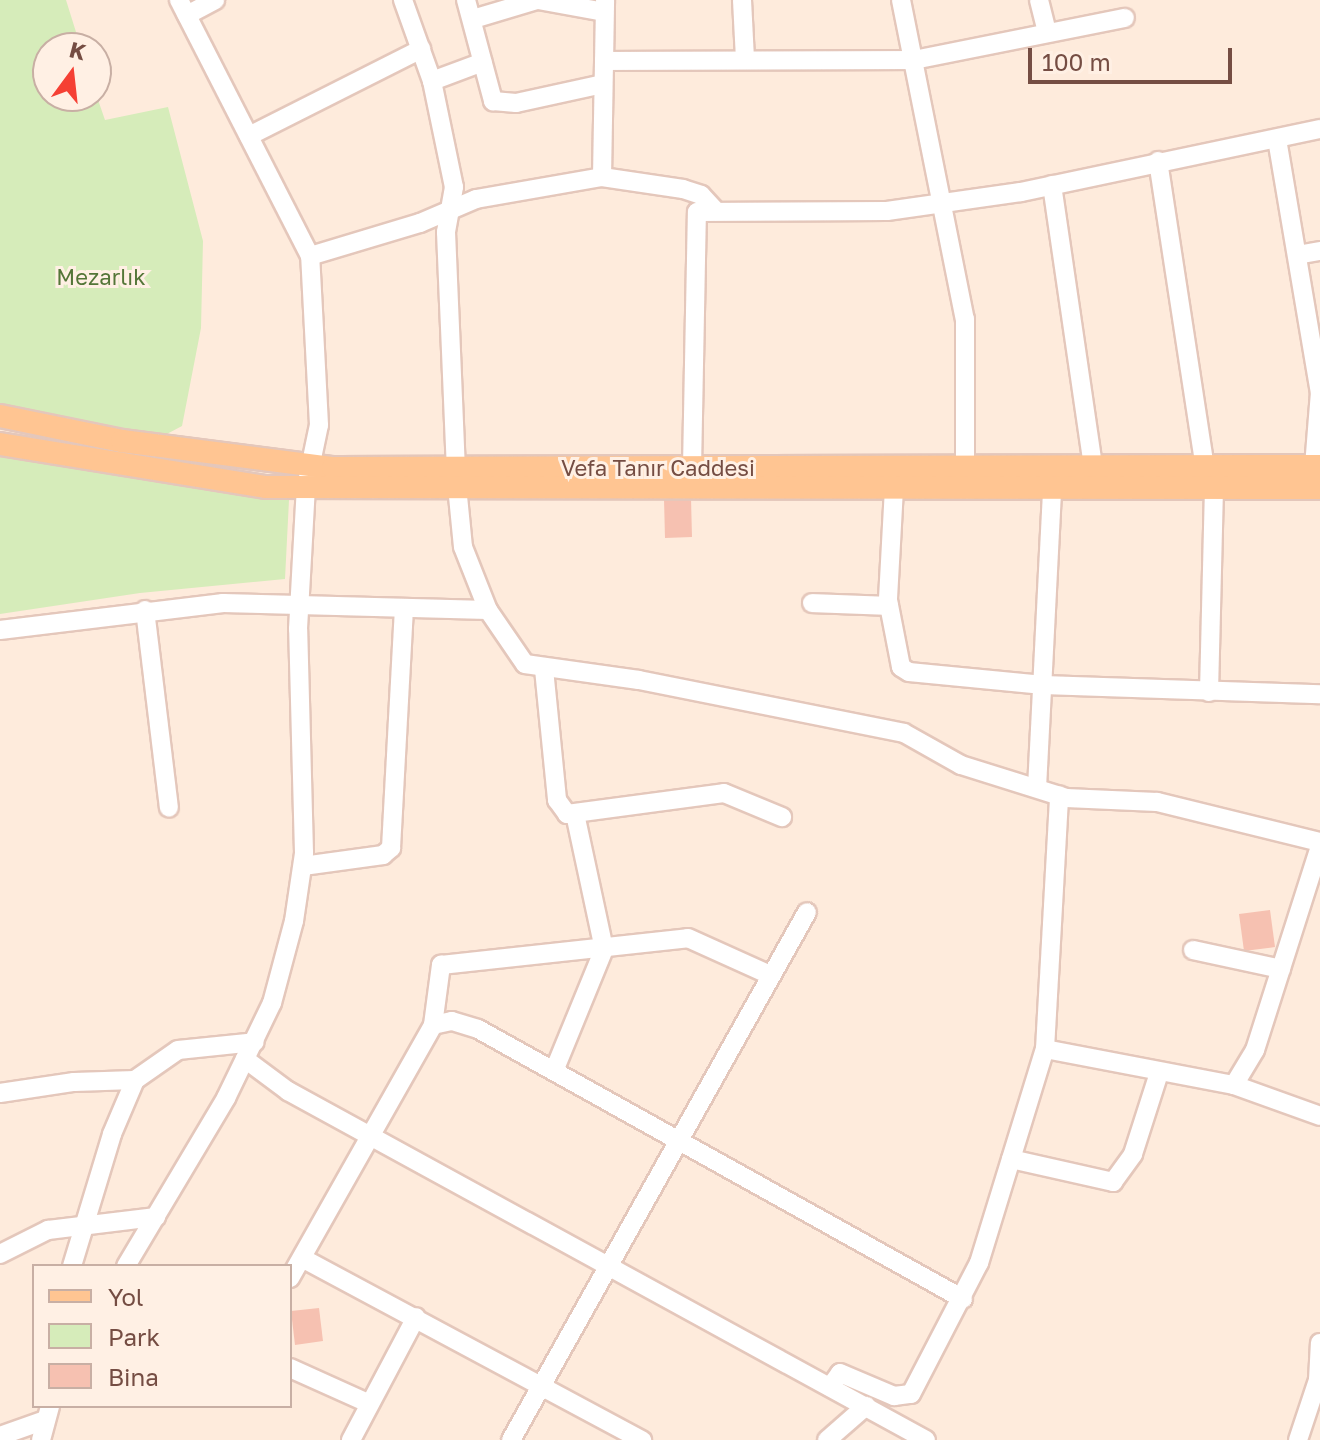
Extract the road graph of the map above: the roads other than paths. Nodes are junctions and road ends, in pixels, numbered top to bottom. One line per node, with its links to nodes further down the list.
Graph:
1 (215, 0): 9 (street)
2 (403, 0): 13 (street)
3 (466, 0): 11 (street)
4 (538, 0): 8 (street); 11 (street)
5 (742, 0): 14 (street)
6 (901, 0): 15 (street)
7 (1039, 0): 12 (street)
8 (604, 6): 16 (street)
9 (183, 7): 21 (street)
10 (1125, 18): 12 (street)
11 (473, 19): 17 (street)
12 (1047, 31): 15 (street)
13 (421, 49): 18 (street); 21 (street)
14 (745, 60): 15 (street); 16 (street)
15 (914, 60): 26 (street)
16 (604, 61): 19 (street)
17 (483, 62): 18 (street); 19 (street)
18 (432, 81): 27 (street)
19 (603, 84): 24 (street)
20 (1320, 129): 22 (street)
21 (249, 136): 31 (street)
22 (1277, 139): 23 (street); 30 (street)
23 (1158, 161): 25 (street); 37 (street)
24 (602, 177): 27 (street); 28 (street)
25 (1052, 185): 26 (street); 36 (street)
26 (945, 203): 28 (street); 35 (street)
27 (452, 206): 31 (street); 40 (street)
28 (716, 211): 38 (street)
29 (1320, 251): 30 (street)
30 (1297, 255): 39 (street)
31 (310, 256): 34 (street)
32 (0, 416): 34 (main road, Vefa Tanır Caddesi)
33 (0, 444): 42 (main road, Vefa Tanır Caddesi)
34 (313, 465): 40 (main road, Vefa Tanır Caddesi); 42 (street)
35 (965, 467): 38 (main road, Vefa Tanır Caddesi); 41 (main road, Vefa Tanır Caddesi)
36 (1093, 467): 37 (main road, Vefa Tanır Caddesi); 41 (main road, Vefa Tanır Caddesi)
37 (1205, 467): 39 (main road, Vefa Tanır Caddesi)
38 (692, 468): 40 (main road, Vefa Tanır Caddesi)
39 (1318, 474): 44 (main road, Vefa Tanır Caddesi)
40 (456, 477): 42 (main road, Vefa Tanır Caddesi); 43 (main road, Vefa Tanır Caddesi); 50 (street)
41 (1053, 478): 43 (main road, Vefa Tanır Caddesi); 44 (main road, Vefa Tanır Caddesi); 53 (street)
42 (306, 487): 46 (street)
43 (894, 488): 47 (street)
44 (1214, 490): 54 (street)
45 (812, 603): 47 (street)
46 (300, 606): 48 (street); 49 (street); 62 (street)
47 (889, 606): 53 (street)
48 (404, 608): 50 (street); 62 (street)
49 (145, 610): 51 (street); 58 (street)
50 (488, 610): 52 (street)
51 (0, 630)
52 (544, 669): 56 (street); 59 (street)
53 (1043, 685): 54 (street); 56 (street)
54 (1209, 692): 55 (street)
55 (1320, 694)
56 (1037, 788): 57 (street)
57 (1059, 795): 61 (street); 70 (street)
58 (169, 808)
59 (575, 814): 60 (street); 64 (street)
60 (782, 817)
61 (1320, 844): 66 (street)
62 (303, 866): 69 (street)
63 (807, 912): 67 (street)
64 (604, 949): 67 (street); 68 (street); 72 (street)
65 (1193, 950): 66 (street)
66 (1281, 969): 75 (street)
67 (770, 975): 79 (street)
68 (433, 1025): 72 (street); 78 (street)
69 (255, 1042): 71 (street); 74 (street)
70 (1045, 1049): 73 (street); 80 (street)
71 (245, 1059): 78 (street); 81 (street)
72 (554, 1071): 79 (street)
73 (1159, 1073): 75 (street); 80 (street)
74 (135, 1080): 76 (street); 82 (street)
75 (1234, 1085): 77 (street)
76 (0, 1093)
77 (1320, 1116)
78 (370, 1136): 84 (street); 87 (street)
79 (676, 1138): 87 (street); 89 (street)
80 (1011, 1159): 89 (street)
81 (156, 1217): 82 (street); 86 (street)
82 (84, 1223): 83 (street); 85 (street)
83 (0, 1254)
84 (302, 1258): 88 (street); 90 (street)
85 (73, 1264)
86 (127, 1264)
87 (606, 1264): 93 (street); 94 (street)
88 (292, 1275)
89 (963, 1299): 94 (street)
90 (416, 1317): 93 (street); 95 (street)
91 (1320, 1343): 105 (street)
92 (292, 1369): 95 (street)
93 (542, 1383): 101 (street); 102 (street)
94 (830, 1387): 96 (street)
95 (368, 1403): 100 (street)
96 (866, 1406): 103 (street); 104 (street)
97 (48, 1413): 98 (street); 99 (street)
98 (0, 1436)
99 (41, 1440)
100 (351, 1440)
101 (511, 1440)
102 (642, 1440)
103 (827, 1440)
104 (926, 1440)
105 (1298, 1440)

